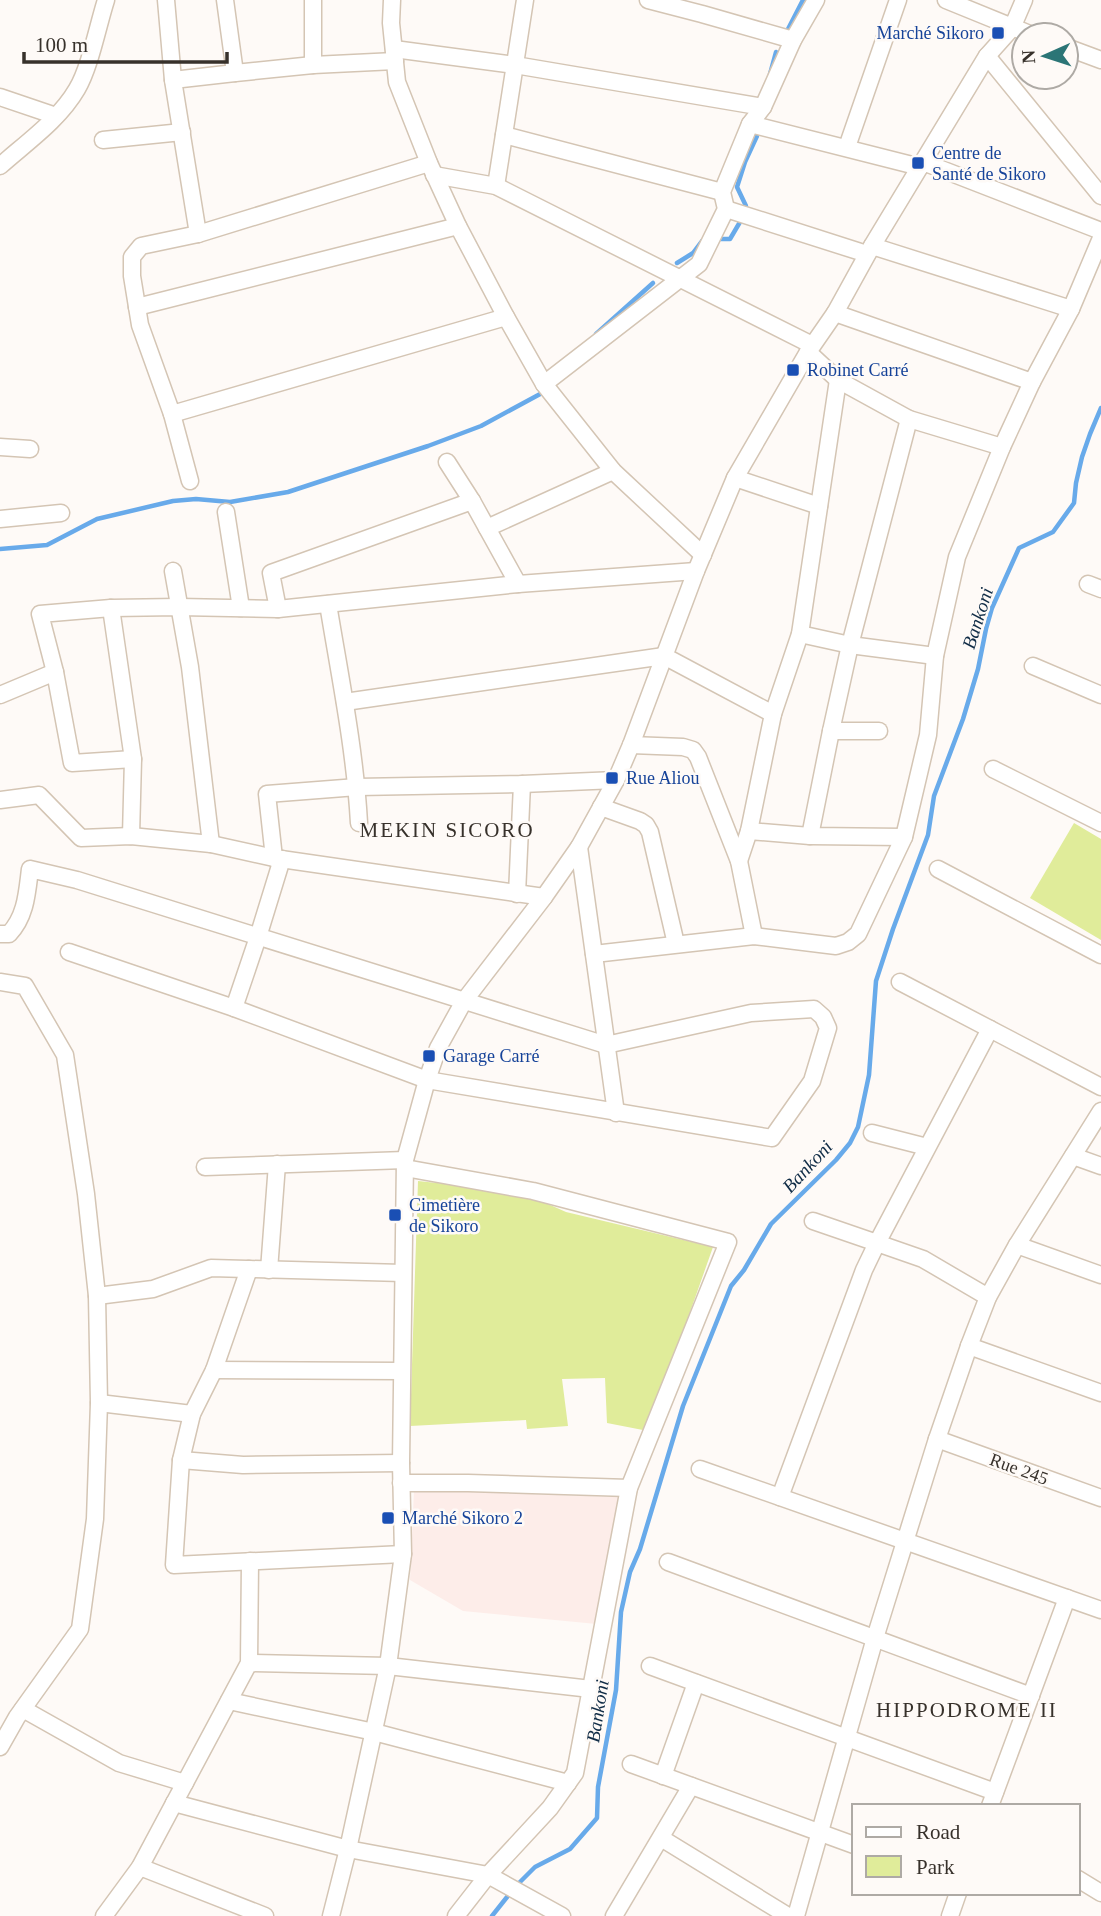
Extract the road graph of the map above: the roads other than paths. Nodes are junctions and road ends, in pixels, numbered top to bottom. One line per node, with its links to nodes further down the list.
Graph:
1 (106, 0): 27 (street)
2 (166, 0): 24 (street)
3 (225, 0): 23 (street)
4 (313, 0): 21 (street)
5 (392, 0): 18 (street)
6 (524, 0): 22 (street)
7 (648, 0): 12 (street)
8 (816, 0): 16 (street)
9 (898, 0): 32 (street)
10 (946, 0): 14 (street)
11 (1024, 0): 13 (street)
12 (704, 7): 16 (street)
13 (1015, 21)
14 (1010, 27)
15 (1010, 30): 19 (street)
16 (793, 40): 26 (street)
17 (1080, 52): 20 (street)
18 (394, 55): 21 (street); 22 (street); 35 (street)
19 (987, 56): 33 (street); 38 (street)
20 (1101, 60)
21 (313, 65): 23 (street)
22 (514, 65): 26 (street); 30 (street)
23 (234, 73): 24 (street)
24 (173, 80): 29 (street)
25 (0, 97): 27 (street)
26 (763, 107): 28 (street)
27 (56, 116): 34 (street)
28 (750, 124): 32 (street); 37 (street)
29 (182, 132): 31 (street); 42 (street)
30 (504, 135): 36 (street); 37 (street)
31 (103, 139)
32 (847, 147): 33 (street)
33 (922, 164): 41 (street); 44 (street)
34 (0, 166)
35 (432, 169): 36 (street); 40 (street); 42 (street)
36 (496, 186): 45 (street)
37 (722, 192): 39 (street)
38 (1101, 197)
39 (726, 209): 44 (street); 45 (street)
40 (458, 226): 46 (street); 49 (street)
41 (1101, 231)
42 (198, 234): 46 (street)
43 (1101, 238): 47 (street)
44 (870, 250): 47 (street); 48 (street)
45 (681, 278): 50 (street); 53 (street)
46 (136, 307): 54 (street)
47 (1071, 309): 52 (street)
48 (835, 313): 50 (street); 52 (street)
49 (506, 317): 53 (street); 54 (street)
50 (810, 348): 51 (street); 61 (street)
51 (838, 380): 55 (street); 64 (street)
52 (1032, 382): 57 (street)
53 (544, 384): 60 (street)
54 (172, 414): 62 (street)
55 (909, 419): 57 (street); 79 (street)
56 (0, 447): 58 (street)
57 (1002, 447): 81 (street)
58 (30, 449)
59 (447, 462): 63 (street)
60 (613, 471): 68 (street); 69 (street)
61 (735, 478): 64 (street); 69 (street)
62 (190, 481)
63 (472, 501): 68 (street); 77 (street)
64 (819, 506): 78 (street)
65 (226, 512): 76 (street)
66 (61, 513): 67 (street)
67 (0, 519)
68 (487, 528): 72 (street)
69 (703, 555): 70 (street)
70 (696, 570): 72 (street); 80 (street)
71 (173, 571): 74 (street)
72 (518, 584): 73 (street)
73 (327, 604): 77 (street); 86 (street)
74 (179, 607): 75 (street); 76 (street); 104 (street)
75 (111, 608): 83 (street); 91 (street)
76 (241, 608): 77 (street)
77 (278, 609)
78 (800, 634): 79 (street); 87 (street)
79 (850, 645): 81 (street); 88 (street)
80 (664, 656): 86 (street); 87 (street); 90 (street)
81 (935, 656): 103 (street)
82 (1033, 666): 85 (street)
83 (55, 672): 84 (street); 91 (street)
84 (0, 695)
85 (1101, 695)
86 (345, 702): 95 (street)
87 (773, 714): 100 (street)
88 (831, 731): 89 (street); 102 (street)
89 (879, 731)
90 (631, 745): 93 (street); 107 (street)
91 (133, 759): 101 (street)
92 (993, 769): 99 (street)
93 (616, 780): 94 (street); 97 (street)
94 (522, 784): 95 (street); 109 (street)
95 (357, 787): 98 (street); 106 (street)
96 (0, 800): 101 (street)
97 (601, 807): 105 (street); 114 (street)
98 (359, 823)
99 (1101, 823)
100 (749, 831): 102 (street); 107 (street)
101 (131, 836): 104 (street)
102 (810, 836): 103 (street)
103 (904, 836): 112 (street)
104 (211, 844): 106 (street)
105 (579, 847): 110 (street); 116 (street)
106 (278, 858): 109 (street); 113 (street)
107 (739, 861): 112 (street)
108 (938, 869): 117 (street)
109 (517, 894): 110 (street)
110 (544, 897): 120 (street)
111 (0, 934): 113 (street)
112 (754, 936): 114 (street)
113 (258, 937): 120 (street); 121 (street)
114 (676, 944): 116 (street)
115 (69, 952): 121 (street)
116 (594, 954): 123 (street)
117 (1101, 955)
118 (0, 982): 142 (street)
119 (900, 982): 122 (street)
120 (464, 1001): 123 (street); 124 (street)
121 (234, 1008): 124 (street)
122 (990, 1029): 125 (street); 129 (street)
123 (606, 1045): 127 (street); 127 (street)
124 (427, 1080): 127 (street); 132 (street)
125 (1101, 1087)
126 (1101, 1111): 130 (street)
127 (616, 1113)
128 (872, 1133): 129 (street)
129 (927, 1147): 136 (street)
130 (1073, 1156): 133 (street); 137 (street)
131 (277, 1164): 132 (street); 134 (street); 139 (street)
132 (405, 1164): 140 (street); 155 (street)
133 (1101, 1166)
134 (205, 1167)
135 (813, 1221): 136 (street)
136 (877, 1243): 143 (street); 156 (street)
137 (1017, 1245): 141 (street); 143 (street)
138 (249, 1269): 139 (street); 142 (street); 145 (street)
139 (269, 1270): 140 (street)
140 (403, 1273): 146 (street)
141 (1101, 1275)
142 (97, 1296): 148 (street)
143 (988, 1297): 144 (street)
144 (969, 1346): 147 (street); 150 (street)
145 (214, 1370): 146 (street); 149 (street)
146 (401, 1371): 152 (street)
147 (1101, 1393)
148 (99, 1403): 149 (street); 172 (street)
149 (192, 1414): 151 (street)
150 (937, 1440): 157 (street, Rue 245); 158 (street)
151 (181, 1460): 152 (street); 160 (street)
152 (401, 1462): 154 (street)
153 (700, 1469): 156 (street)
154 (401, 1483): 155 (street); 159 (street)
155 (629, 1488): 169 (street)
156 (780, 1497): 158 (street)
157 (1101, 1498)
158 (905, 1541): 162 (street); 164 (street)
159 (403, 1554): 160 (street); 166 (street)
160 (250, 1561): 165 (street)
161 (668, 1562): 164 (street)
162 (1067, 1598): 163 (street); 170 (street)
163 (1101, 1610)
164 (875, 1639): 170 (street); 174 (street)
165 (249, 1663): 166 (street); 171 (street)
166 (388, 1666): 169 (street); 173 (street)
167 (650, 1666): 168 (street)
168 (696, 1682): 174 (street); 177 (street)
169 (591, 1689): 179 (street)
170 (1031, 1696): 181 (street)
171 (229, 1701): 173 (street); 178 (street)
172 (23, 1709): 175 (street); 178 (street)
173 (374, 1732): 179 (street); 186 (street)
174 (846, 1738): 181 (street); 183 (street)
175 (0, 1747)
176 (631, 1764): 177 (street)
177 (663, 1776): 180 (street)
178 (185, 1783): 182 (street)
179 (568, 1783): 188 (street)
180 (691, 1786): 183 (street); 184 (street)
181 (993, 1799)
182 (174, 1803): 186 (street); 187 (street)
183 (819, 1832): 185 (street); 199 (street)
184 (661, 1838): 197 (street); 198 (street)
185 (852, 1844)
186 (348, 1849): 188 (street); 194 (street)
187 (140, 1867): 192 (street); 193 (street)
188 (488, 1875): 195 (street); 196 (street)
189 (1080, 1880): 190 (street)
190 (1101, 1893)
191 (957, 1895): 200 (street)
192 (104, 1916)
193 (265, 1916)
194 (331, 1916)
195 (456, 1916)
196 (562, 1916)
197 (614, 1916)
198 (788, 1916)
199 (796, 1916)
200 (950, 1916)

